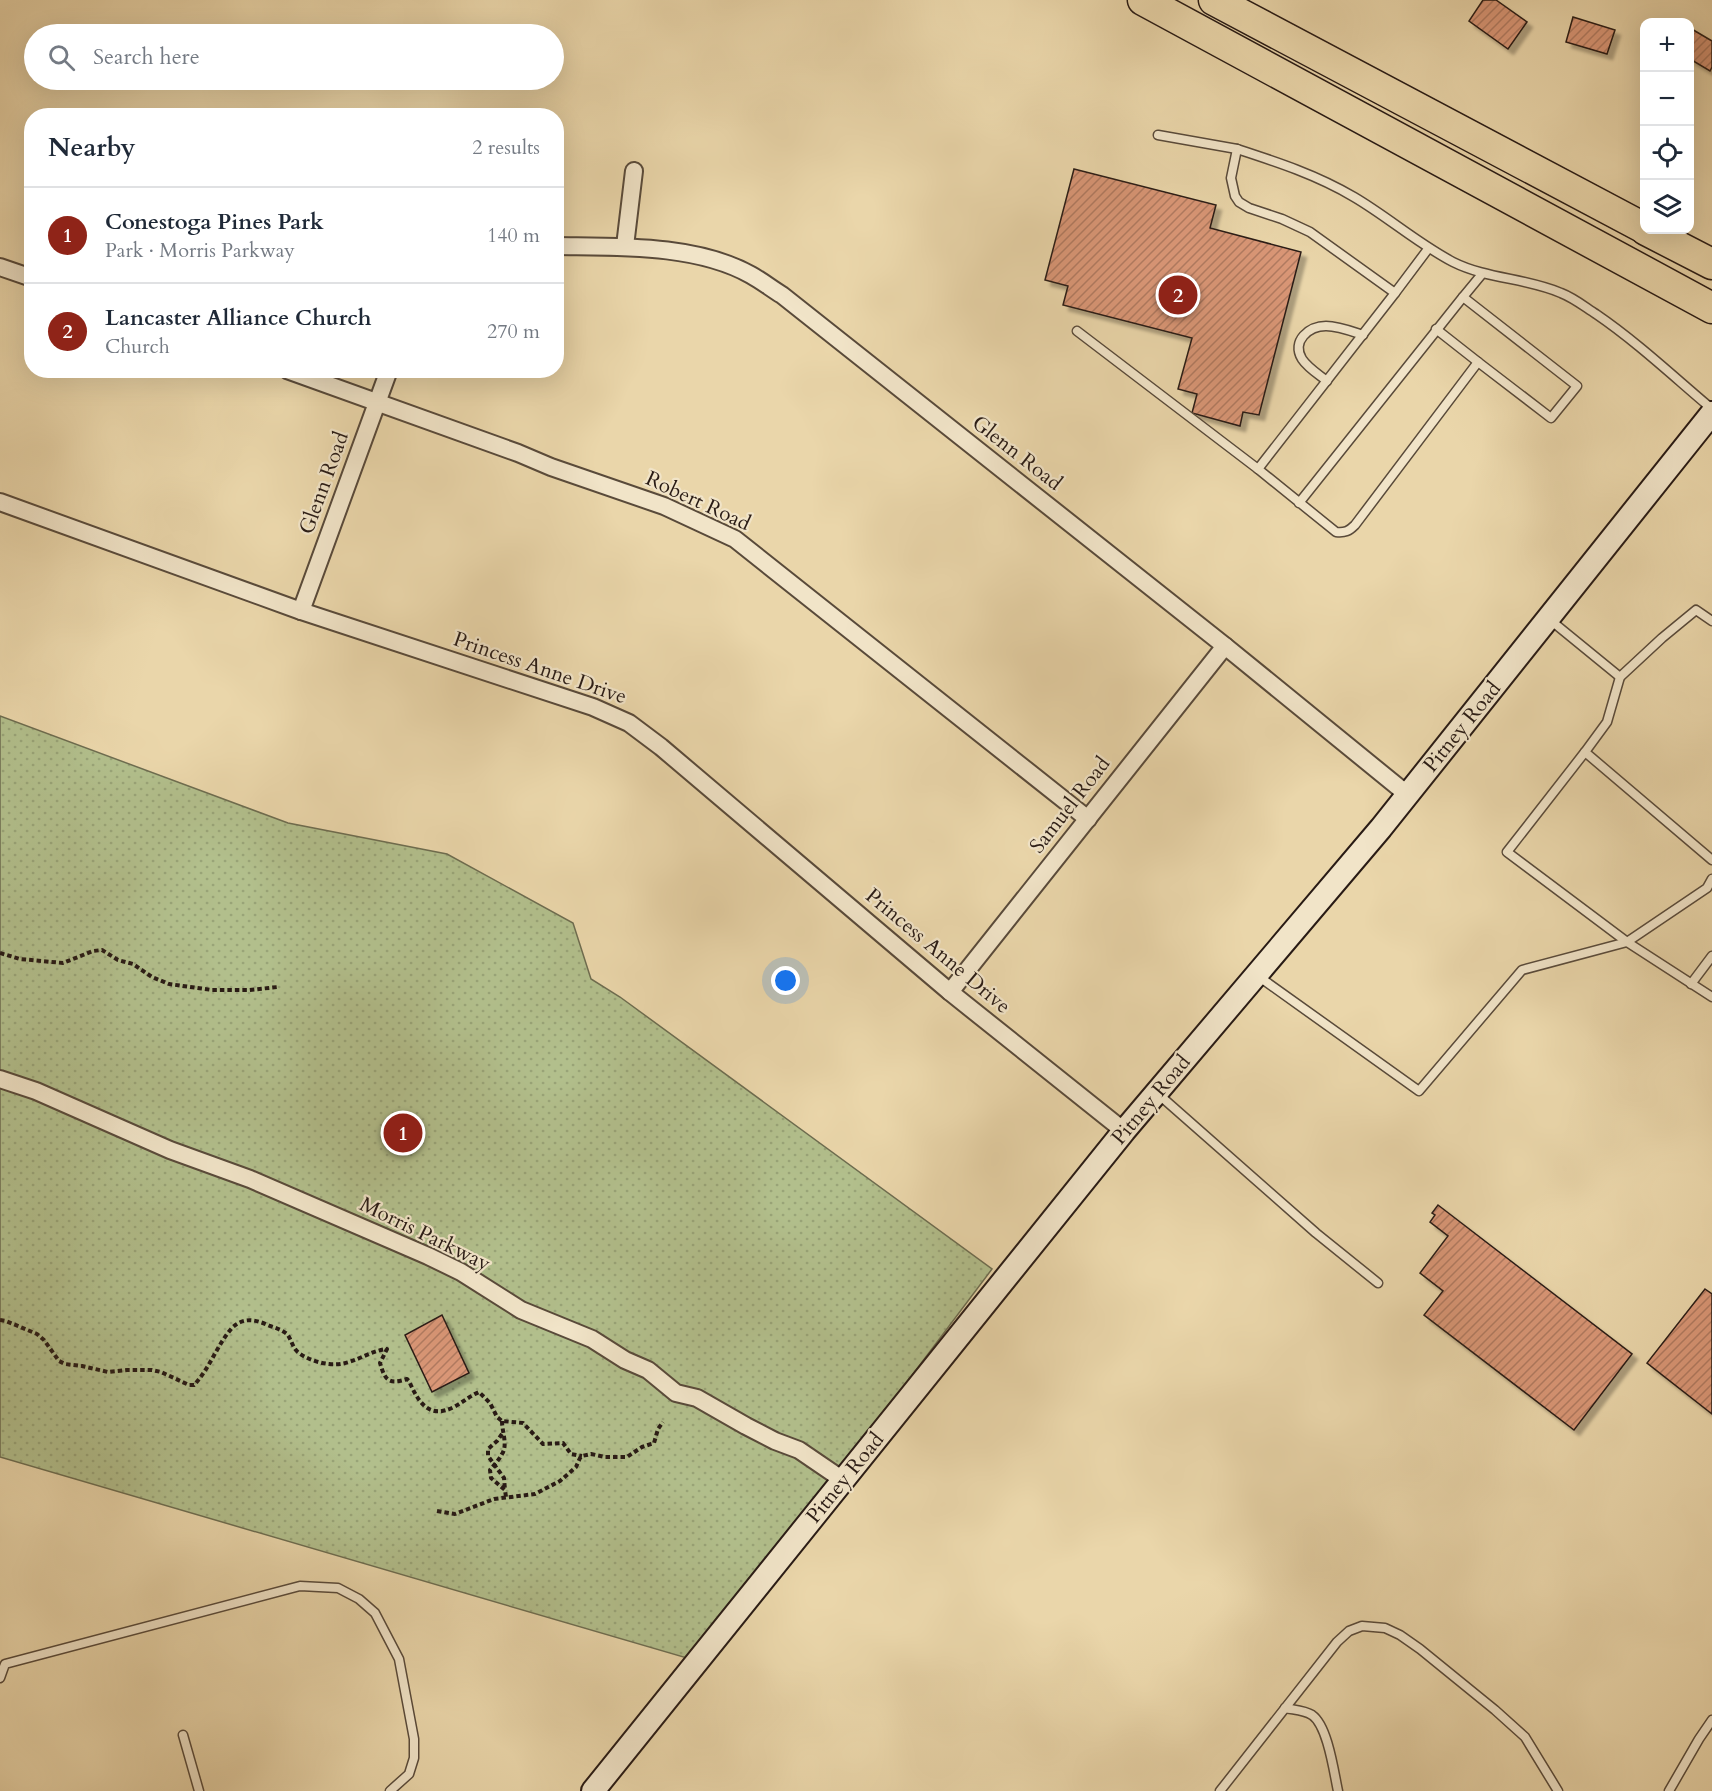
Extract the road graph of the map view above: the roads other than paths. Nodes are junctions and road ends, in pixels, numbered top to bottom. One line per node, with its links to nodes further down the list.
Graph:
1 (1137, 0): 4 (highway)
2 (1143, 0): 4 (highway)
3 (1214, 0): 8 (highway)
4 (1195, 28): 19 (highway)
5 (1158, 135): 6 (lane)
6 (1237, 148): 12 (lane); 17 (lane)
7 (634, 171): 11 (street)
8 (1640, 226)
9 (1655, 234): 13 (highway)
10 (564, 246): 11 (street, Glenn Road)
11 (625, 246): 35 (street, Glenn Road)
12 (1428, 249): 15 (lane); 17 (lane)
13 (1712, 264)
14 (0, 267): 16 (street)
15 (1482, 274): 18 (lane); 28 (lane)
16 (24, 275)
17 (1395, 294): 22 (lane)
18 (1462, 297): 20 (lane); 23 (lane)
19 (1712, 308)
20 (1436, 329): 23 (lane); 31 (lane)
21 (1077, 331): 29 (lane)
22 (1363, 335): 26 (lane); 26 (lane)
23 (1478, 362): 31 (lane)
24 (309, 378): 27 (street, Robert Road)
25 (386, 378): 27 (street, Glenn Road)
26 (1327, 381): 29 (lane)
27 (377, 403): 32 (street, Glenn Road); 39 (street, Robert Road)
28 (1712, 411): 33 (main road, Pitney Road)
29 (1258, 469): 31 (lane)
30 (0, 502): 32 (street, Princess Anne Drive)
31 (1299, 502)
32 (301, 611): 46 (street, Princess Anne Drive)
33 (1549, 618): 36 (lane); 38 (main road, Pitney Road)
34 (1712, 621): 36 (lane)
35 (1224, 646): 38 (street, Glenn Road); 39 (street, Samuel Road)
36 (1620, 677): 37 (lane)
37 (1585, 752): 40 (lane); 42 (lane)
38 (1408, 795): 44 (main road, Pitney Road)
39 (1089, 819): 46 (street, Samuel Road)
40 (1712, 861)
41 (1712, 879): 42 (lane)
42 (1627, 942): 44 (lane); 45 (lane)
43 (1712, 956): 45 (lane)
44 (1257, 975): 49 (main road, Pitney Road)
45 (1691, 984): 47 (lane)
46 (950, 992): 50 (street, Princess Anne Drive)
47 (1712, 997)
48 (0, 1079): 52 (street, Morris Parkway)
49 (1156, 1093): 50 (main road, Pitney Road); 51 (lane)
50 (1124, 1131): 52 (main road, Pitney Road)
51 (1378, 1283)
52 (843, 1480): 59 (main road, Pitney Road)
53 (0, 1678): 58 (lane)
54 (1285, 1708): 60 (lane); 61 (lane); 62 (lane)
55 (1712, 1720): 63 (lane)
56 (183, 1735): 57 (lane)
57 (199, 1791)
58 (390, 1791)
59 (593, 1791)
60 (1220, 1791)
61 (1338, 1791)
62 (1558, 1791)
63 (1668, 1791)

